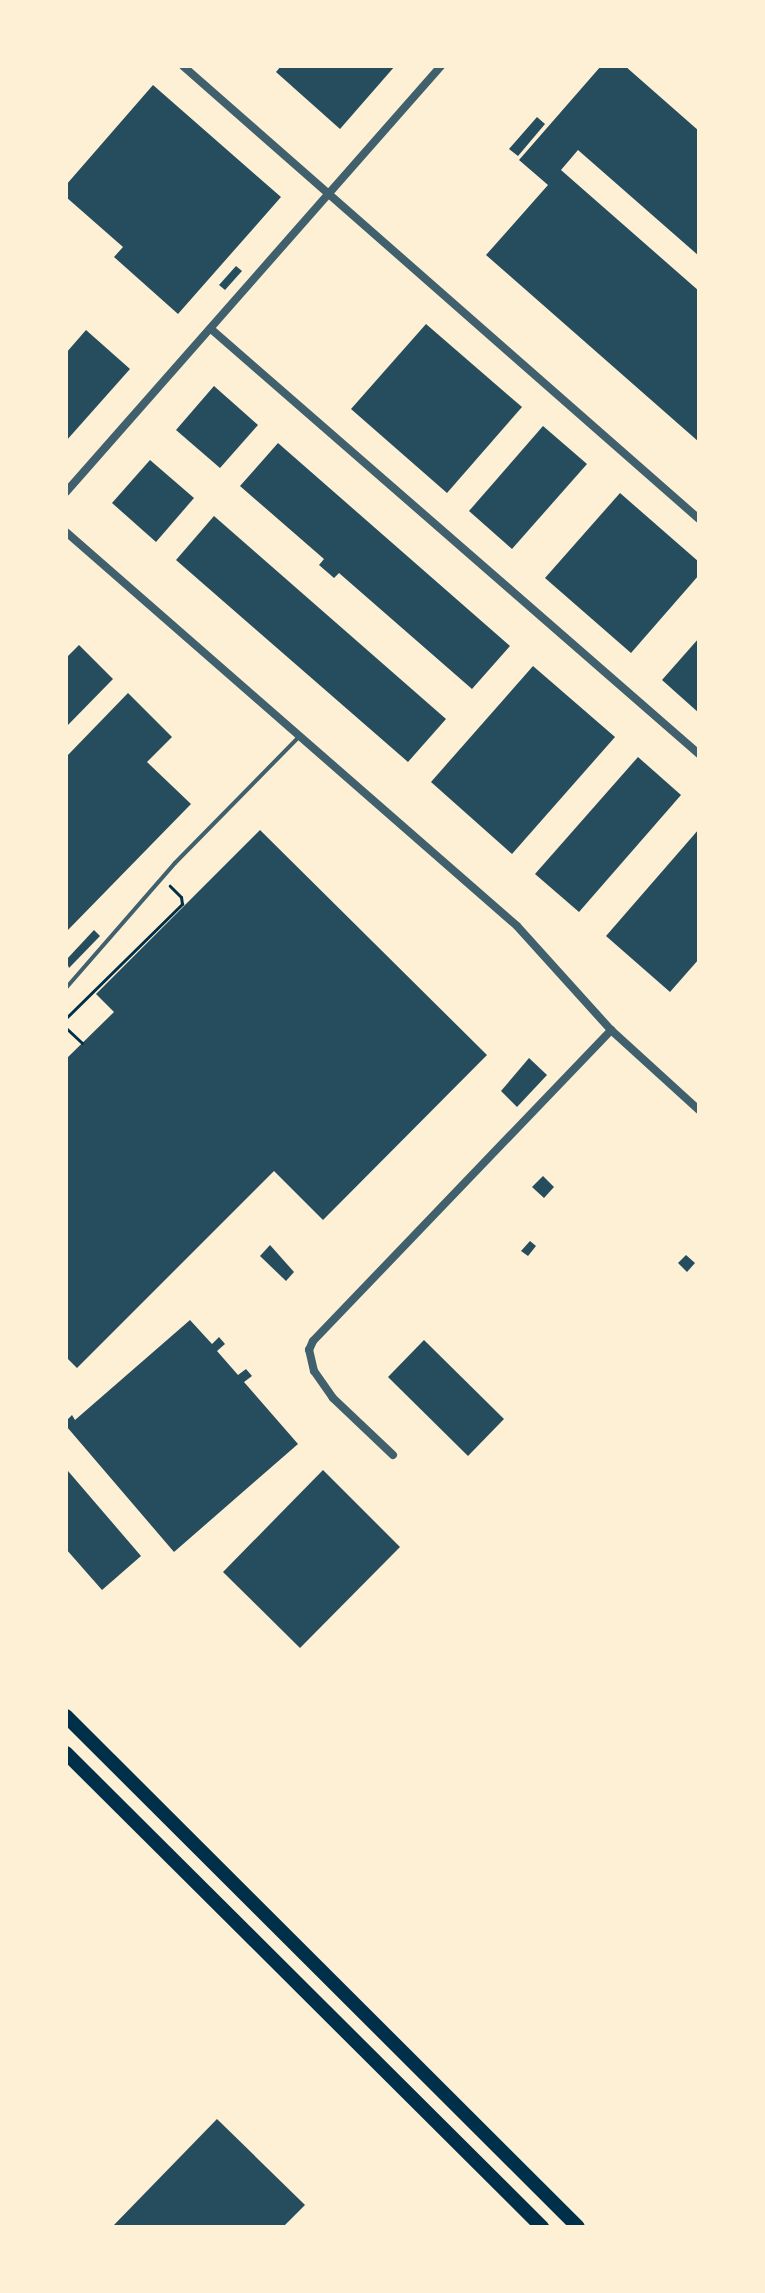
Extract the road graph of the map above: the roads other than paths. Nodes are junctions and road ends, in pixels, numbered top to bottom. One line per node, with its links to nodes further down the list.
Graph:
1 (183, 66): 3 (street)
2 (441, 66): 3 (street)
3 (329, 194): 4 (street); 6 (street)
4 (211, 329): 5 (street); 9 (street)
5 (66, 492)
6 (699, 519)
7 (66, 532): 8 (street)
8 (301, 735): 10 (lane); 11 (street)
9 (699, 754)
10 (66, 988)
11 (611, 1030): 12 (street); 13 (street)
12 (699, 1110)
13 (393, 1455)
14 (66, 1716): 17 (highway)
15 (66, 1753): 16 (highway)
16 (542, 2227)
17 (578, 2227)

